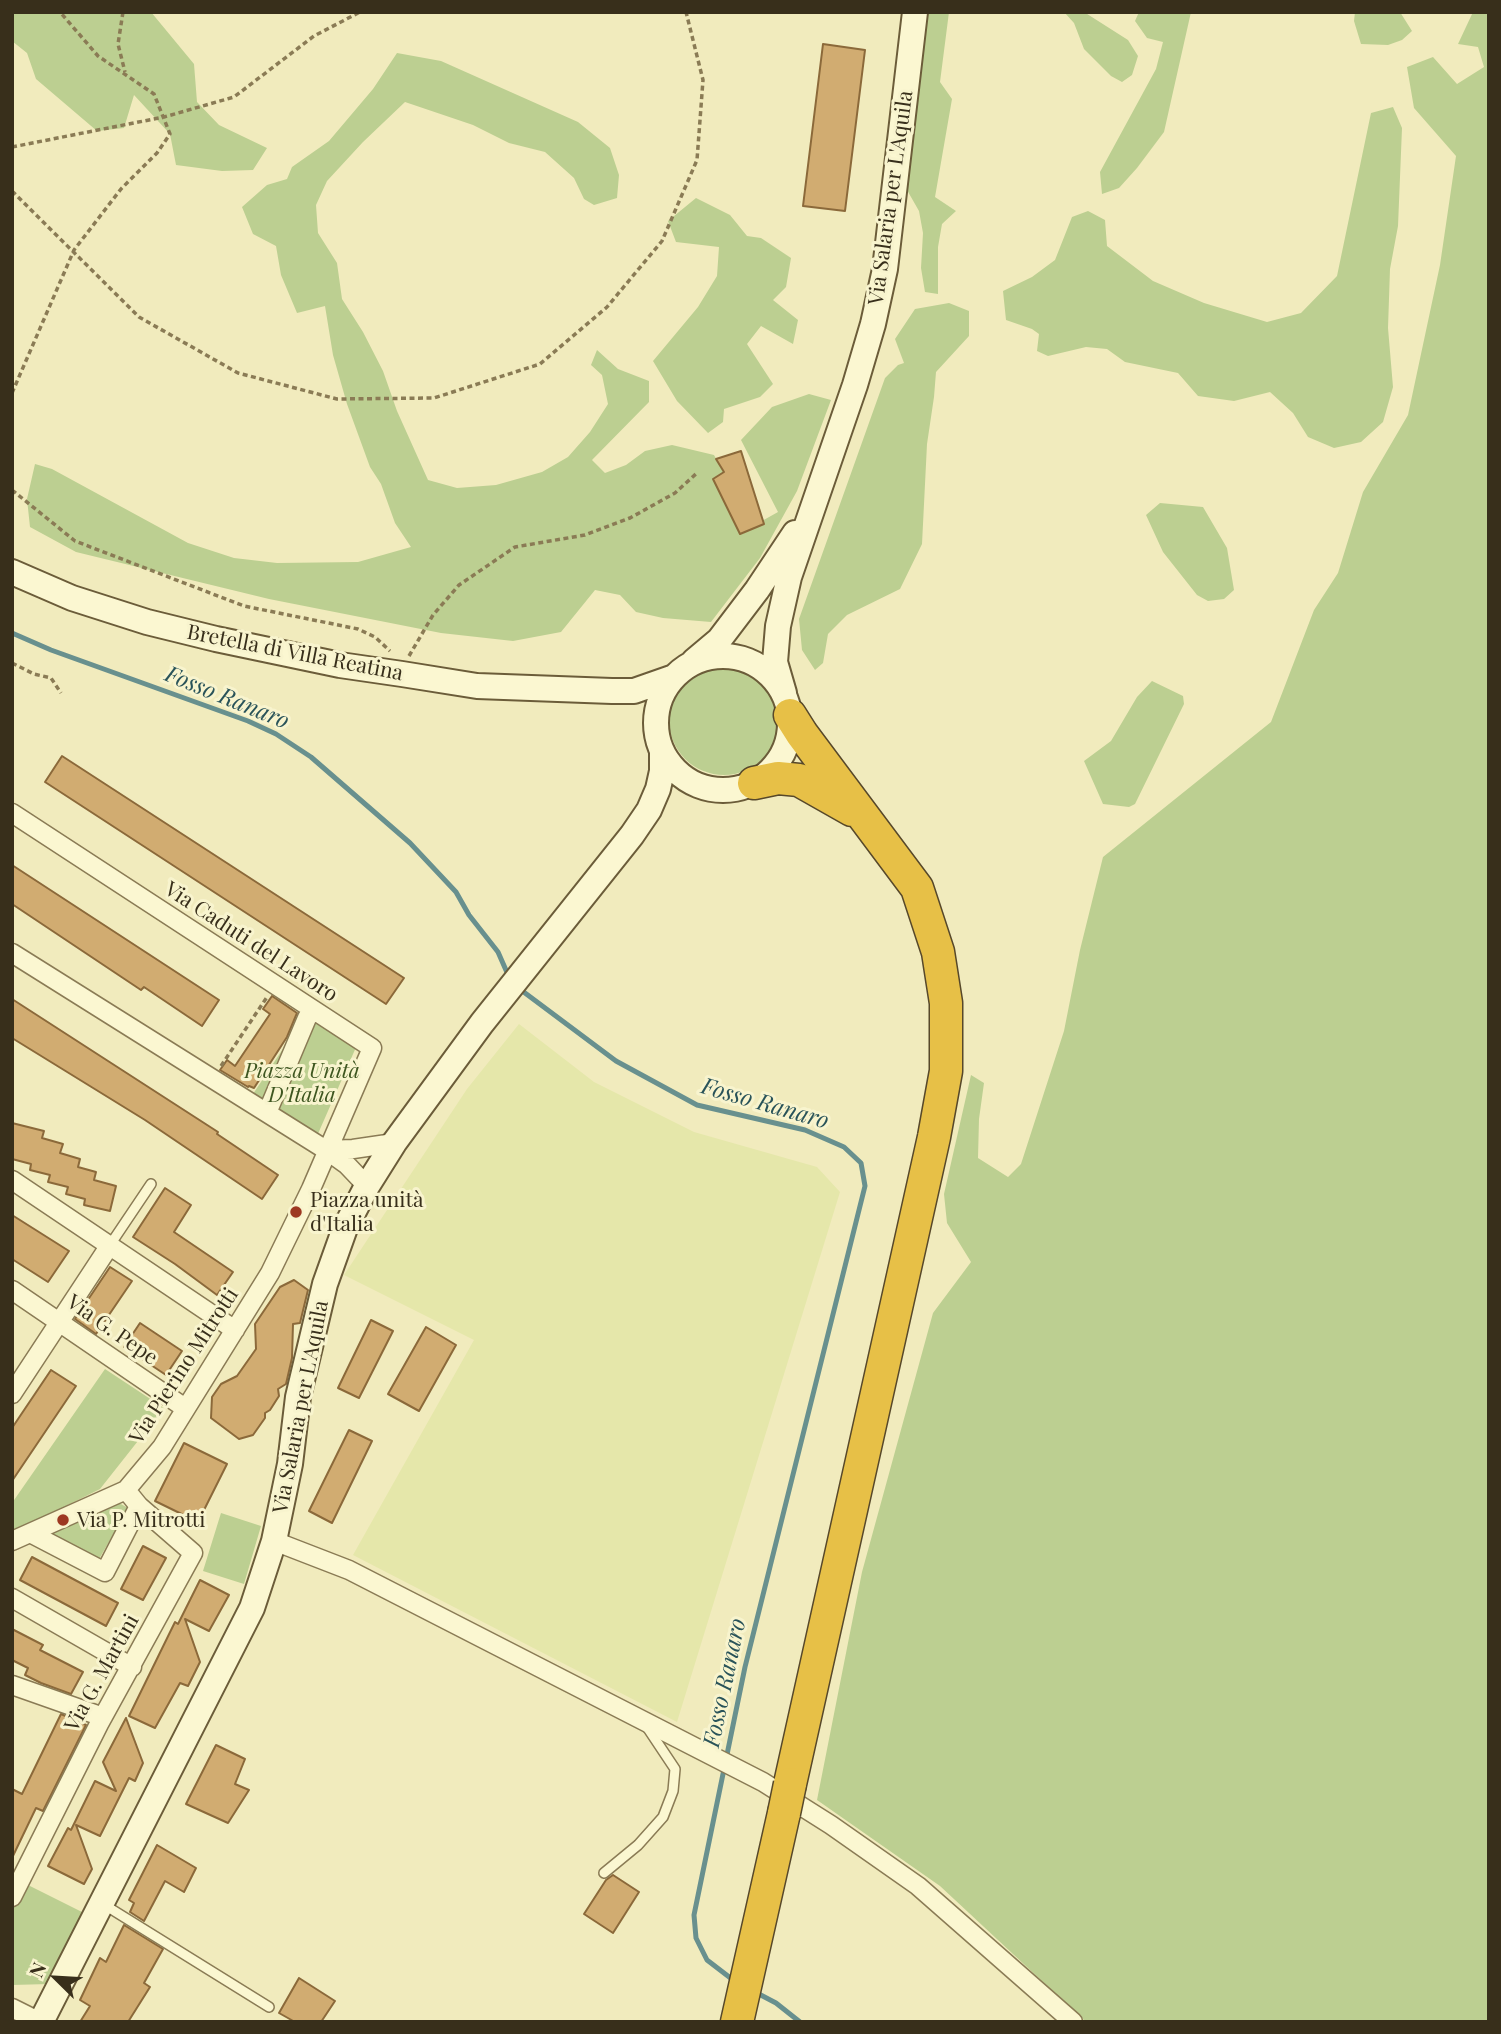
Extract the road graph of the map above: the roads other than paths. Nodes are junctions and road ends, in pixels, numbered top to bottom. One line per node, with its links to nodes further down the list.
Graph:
1 (915, 12): 2 (main road, Via Salaria per L'Aquila)
2 (817, 501): 4 (main road); 6 (main road)
3 (12, 572): 5 (main road, Bretella di Villa Reatina)
4 (683, 670): 5 (main road, Bretella di Villa Reatina); 6 (main road); 7 (main road)
5 (587, 689): 7 (main road)
6 (787, 704): 8 (main road); 11 (highway)
7 (659, 742): 9 (main road); 12 (main road, Via Salaria per L'Aquila)
8 (754, 783): 9 (main road); 11 (highway)
9 (708, 789): 12 (main road, Via Salaria per L'Aquila)
10 (12, 813): 14 (street, Via Caduti del Lavoro)
11 (869, 825): 42 (highway)
12 (632, 835): 16 (main road, Via Salaria per L'Aquila)
13 (12, 953): 15 (street)
14 (313, 1010): 15 (street); 17 (street, Via Caduti del Lavoro)
15 (267, 1114): 17 (street)
16 (394, 1143): 17 (street); 20 (main road, Via Salaria per L'Aquila)
17 (326, 1150): 20 (street); 24 (street, Via Pierino Mitrotti)
18 (12, 1180): 21 (street)
19 (151, 1184): 21 (lane)
20 (367, 1186): 31 (main road, Via Salaria per L'Aquila)
21 (110, 1245): 23 (street); 24 (street)
22 (12, 1290): 23 (street, Via G. Pepe)
23 (60, 1321): 25 (street); 26 (street, Via G. Pepe)
24 (236, 1330): 26 (street, Via Pierino Mitrotti)
25 (12, 1395)
26 (185, 1408): 27 (street, Via Pierino Mitrotti)
27 (126, 1490): 28 (street, Via G. Martini); 29 (street, Via Pierino Mitrotti)
28 (139, 1506): 29 (street); 33 (street, Via G. Martini)
29 (32, 1534): 30 (street, Via Pierino Mitrotti)
30 (12, 1541)
31 (274, 1541): 36 (street); 39 (main road, Via Salaria per L'Aquila)
32 (12, 1598): 33 (street)
33 (132, 1667): 35 (street, Via G. Martini)
34 (12, 1685): 35 (street)
35 (103, 1717): 38 (street, Via G. Martini)
36 (642, 1720): 37 (lane); 44 (street)
37 (604, 1873)
38 (12, 1897)
39 (102, 1903): 40 (lane); 43 (main road, Via Salaria per L'Aquila)
40 (269, 2007)
41 (12, 2008): 43 (street)
42 (739, 2013)
43 (41, 2022)
44 (1073, 2022)

